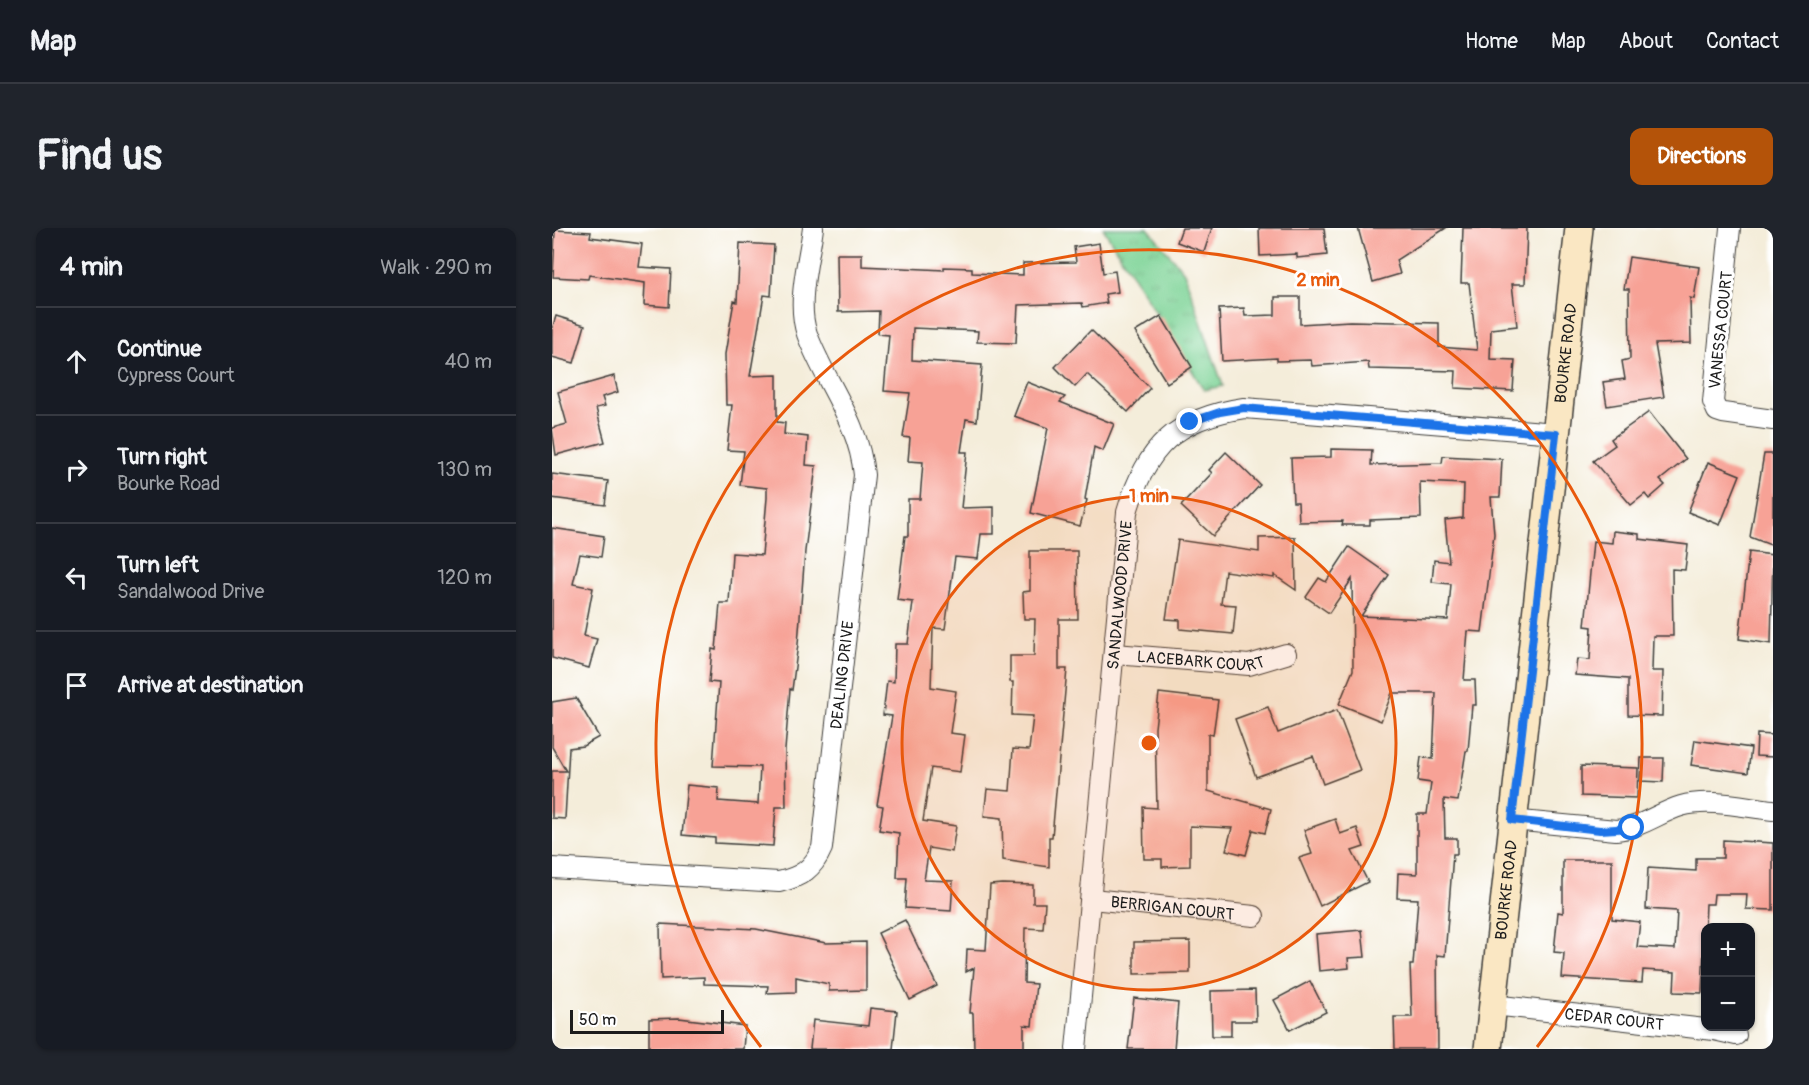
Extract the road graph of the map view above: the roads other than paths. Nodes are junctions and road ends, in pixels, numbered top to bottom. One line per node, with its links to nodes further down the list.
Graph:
1 (813, 228): 10 (street, DEALING DRIVE)
2 (1579, 228): 5 (main road, BOURKE ROAD)
3 (1730, 228): 4 (street, VANESSA COURT)
4 (1773, 420)
5 (1556, 434): 6 (street, SANDALWOOD DRIVE); 9 (main road, BOURKE ROAD)
6 (1115, 654): 7 (street, LACEBARK COURT); 11 (street, SANDALWOOD DRIVE)
7 (1286, 654)
8 (1773, 810): 9 (street)
9 (1512, 820): 13 (main road, BOURKE ROAD)
10 (552, 868)
11 (1092, 899): 12 (street, BERRIGAN COURT); 15 (street, SANDALWOOD DRIVE)
12 (1254, 916)
13 (1493, 1005): 14 (street, CEDAR COURT); 16 (main road, BOURKE ROAD)
14 (1740, 1037)
15 (1076, 1049)
16 (1488, 1049)

